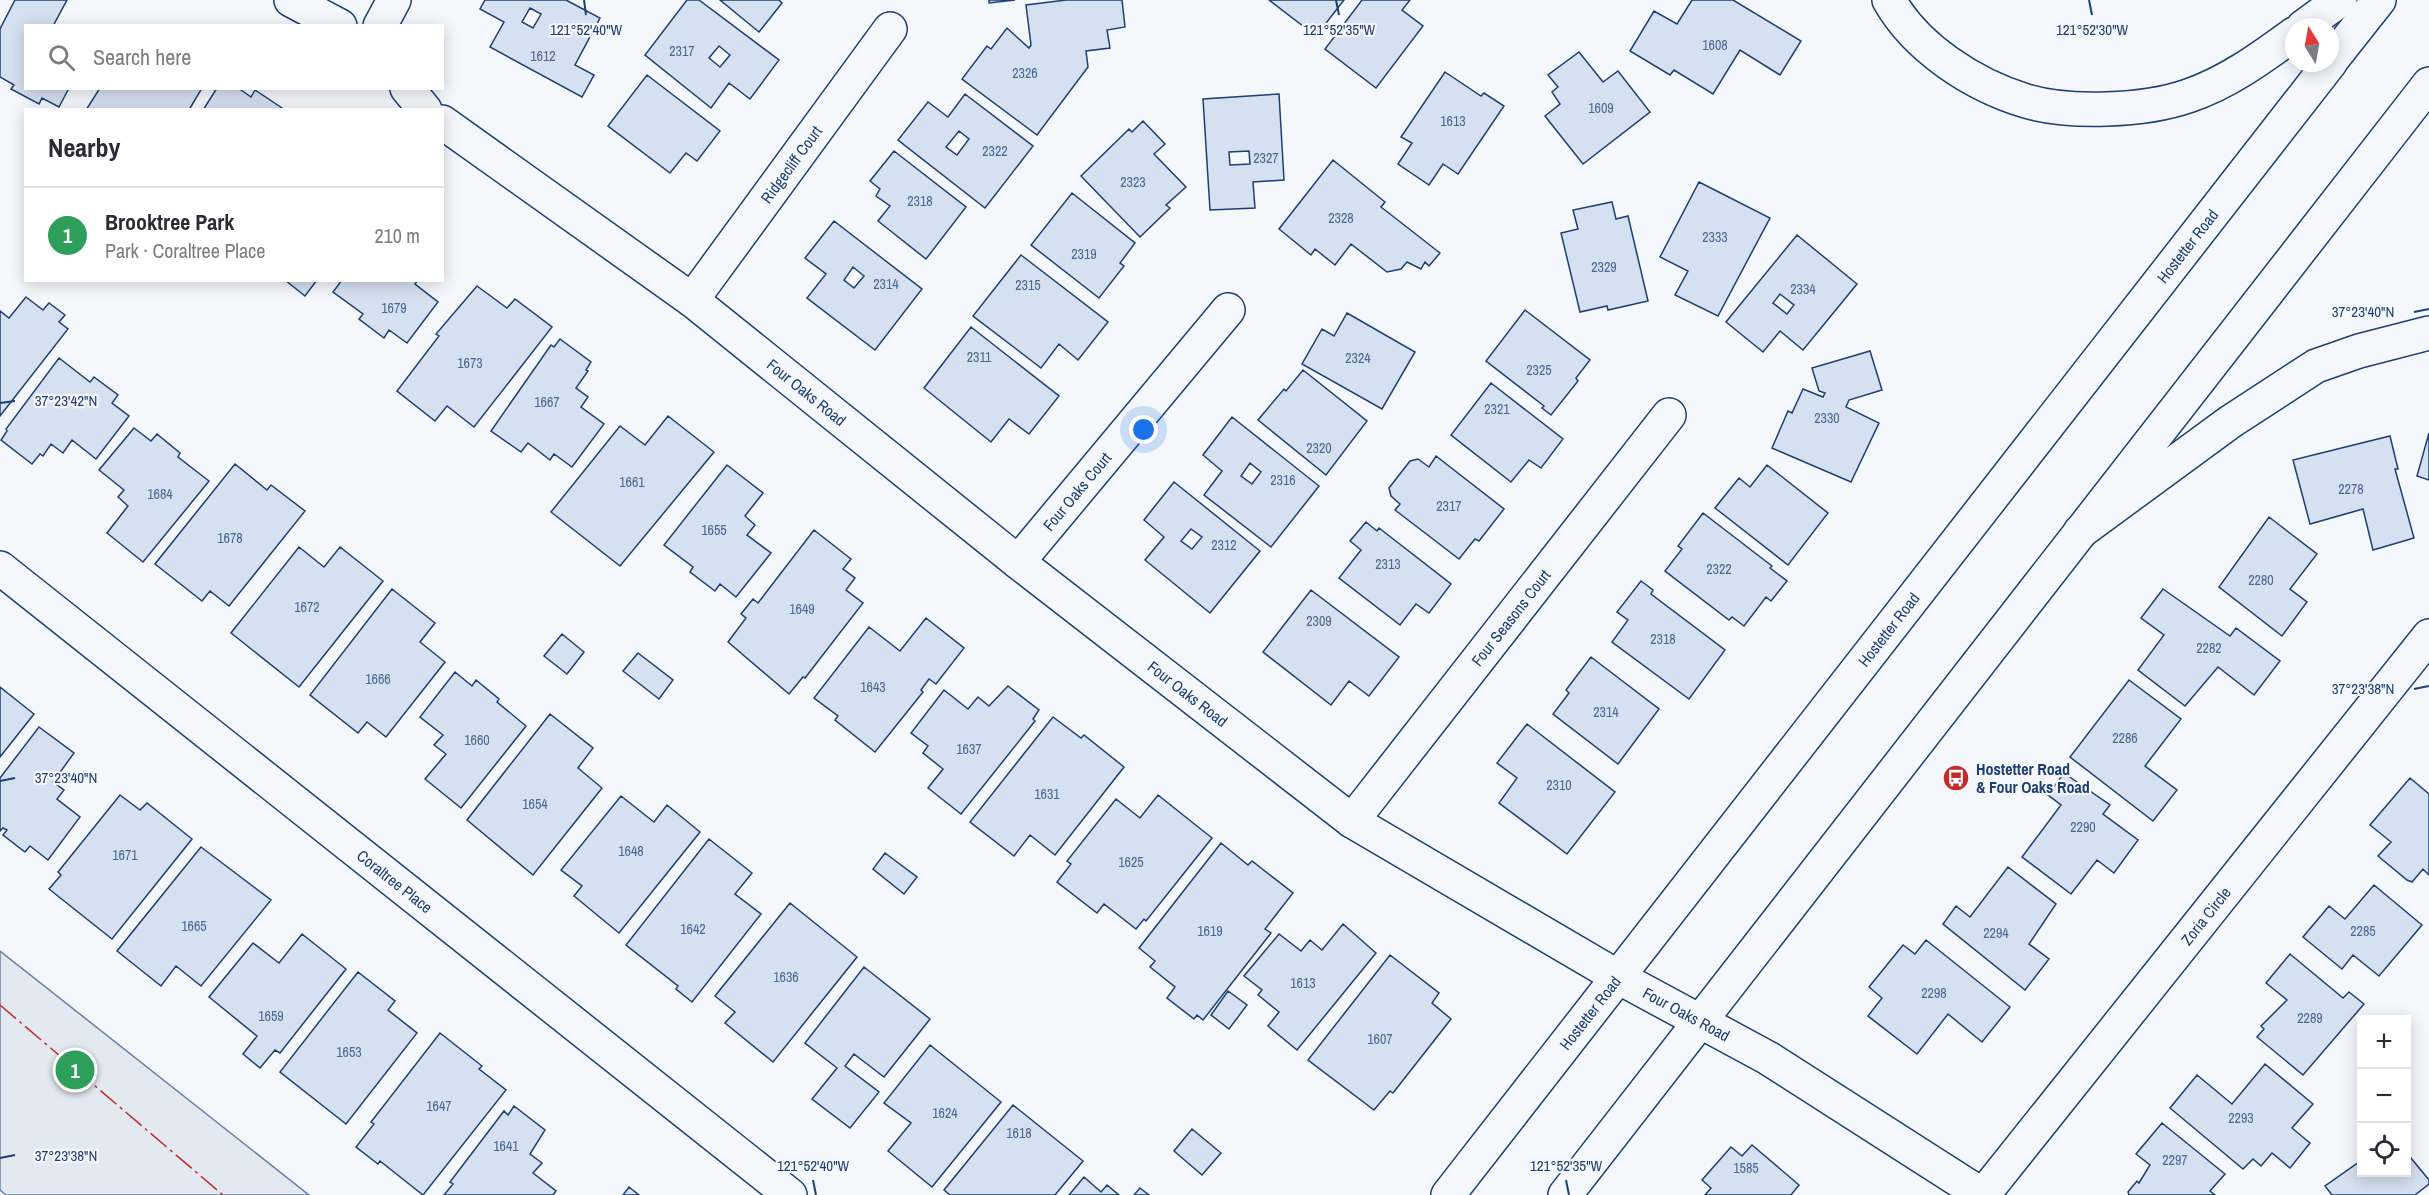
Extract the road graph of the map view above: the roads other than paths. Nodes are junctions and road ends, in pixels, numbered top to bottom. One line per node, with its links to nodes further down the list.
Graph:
1 (291, 0): 7 (main road)
2 (394, 0): 8 (main road)
3 (1889, 0): 10 (main road)
4 (2340, 0): 6 (main road)
5 (2379, 0): 11 (main road, Hostetter Road)
6 (2315, 18)
7 (336, 24)
8 (381, 24)
9 (890, 29): 17 (main road, Ridgecliff Court)
10 (2285, 40)
11 (2339, 51)
12 (2323, 72): 26 (main road, Hostetter Road)
13 (2429, 84): 21 (main road)
14 (409, 90): 15 (main road)
15 (423, 108)
16 (444, 123): 17 (main road, Four Oaks Road)
17 (692, 300): 22 (main road, Four Oaks Road)
18 (1228, 310): 22 (main road, Four Oaks Court)
19 (2429, 333): 21 (main road)
20 (1669, 415): 25 (main road, Four Seasons Court)
21 (2080, 532): 27 (main road)
22 (1018, 562): 25 (main road, Four Oaks Road)
23 (0, 568): 28 (main road, Coraltree Place)
24 (2429, 636): 31 (main road, Zoria Circle)
25 (1352, 821): 26 (main road, Four Oaks Road)
26 (1618, 977): 27 (main road, Four Oaks Road); 29 (main road, Hostetter Road)
27 (1701, 1022): 30 (main road); 31 (main road, Four Oaks Road)
28 (790, 1195)
29 (1448, 1195)
30 (1565, 1195)
31 (1982, 1195)

